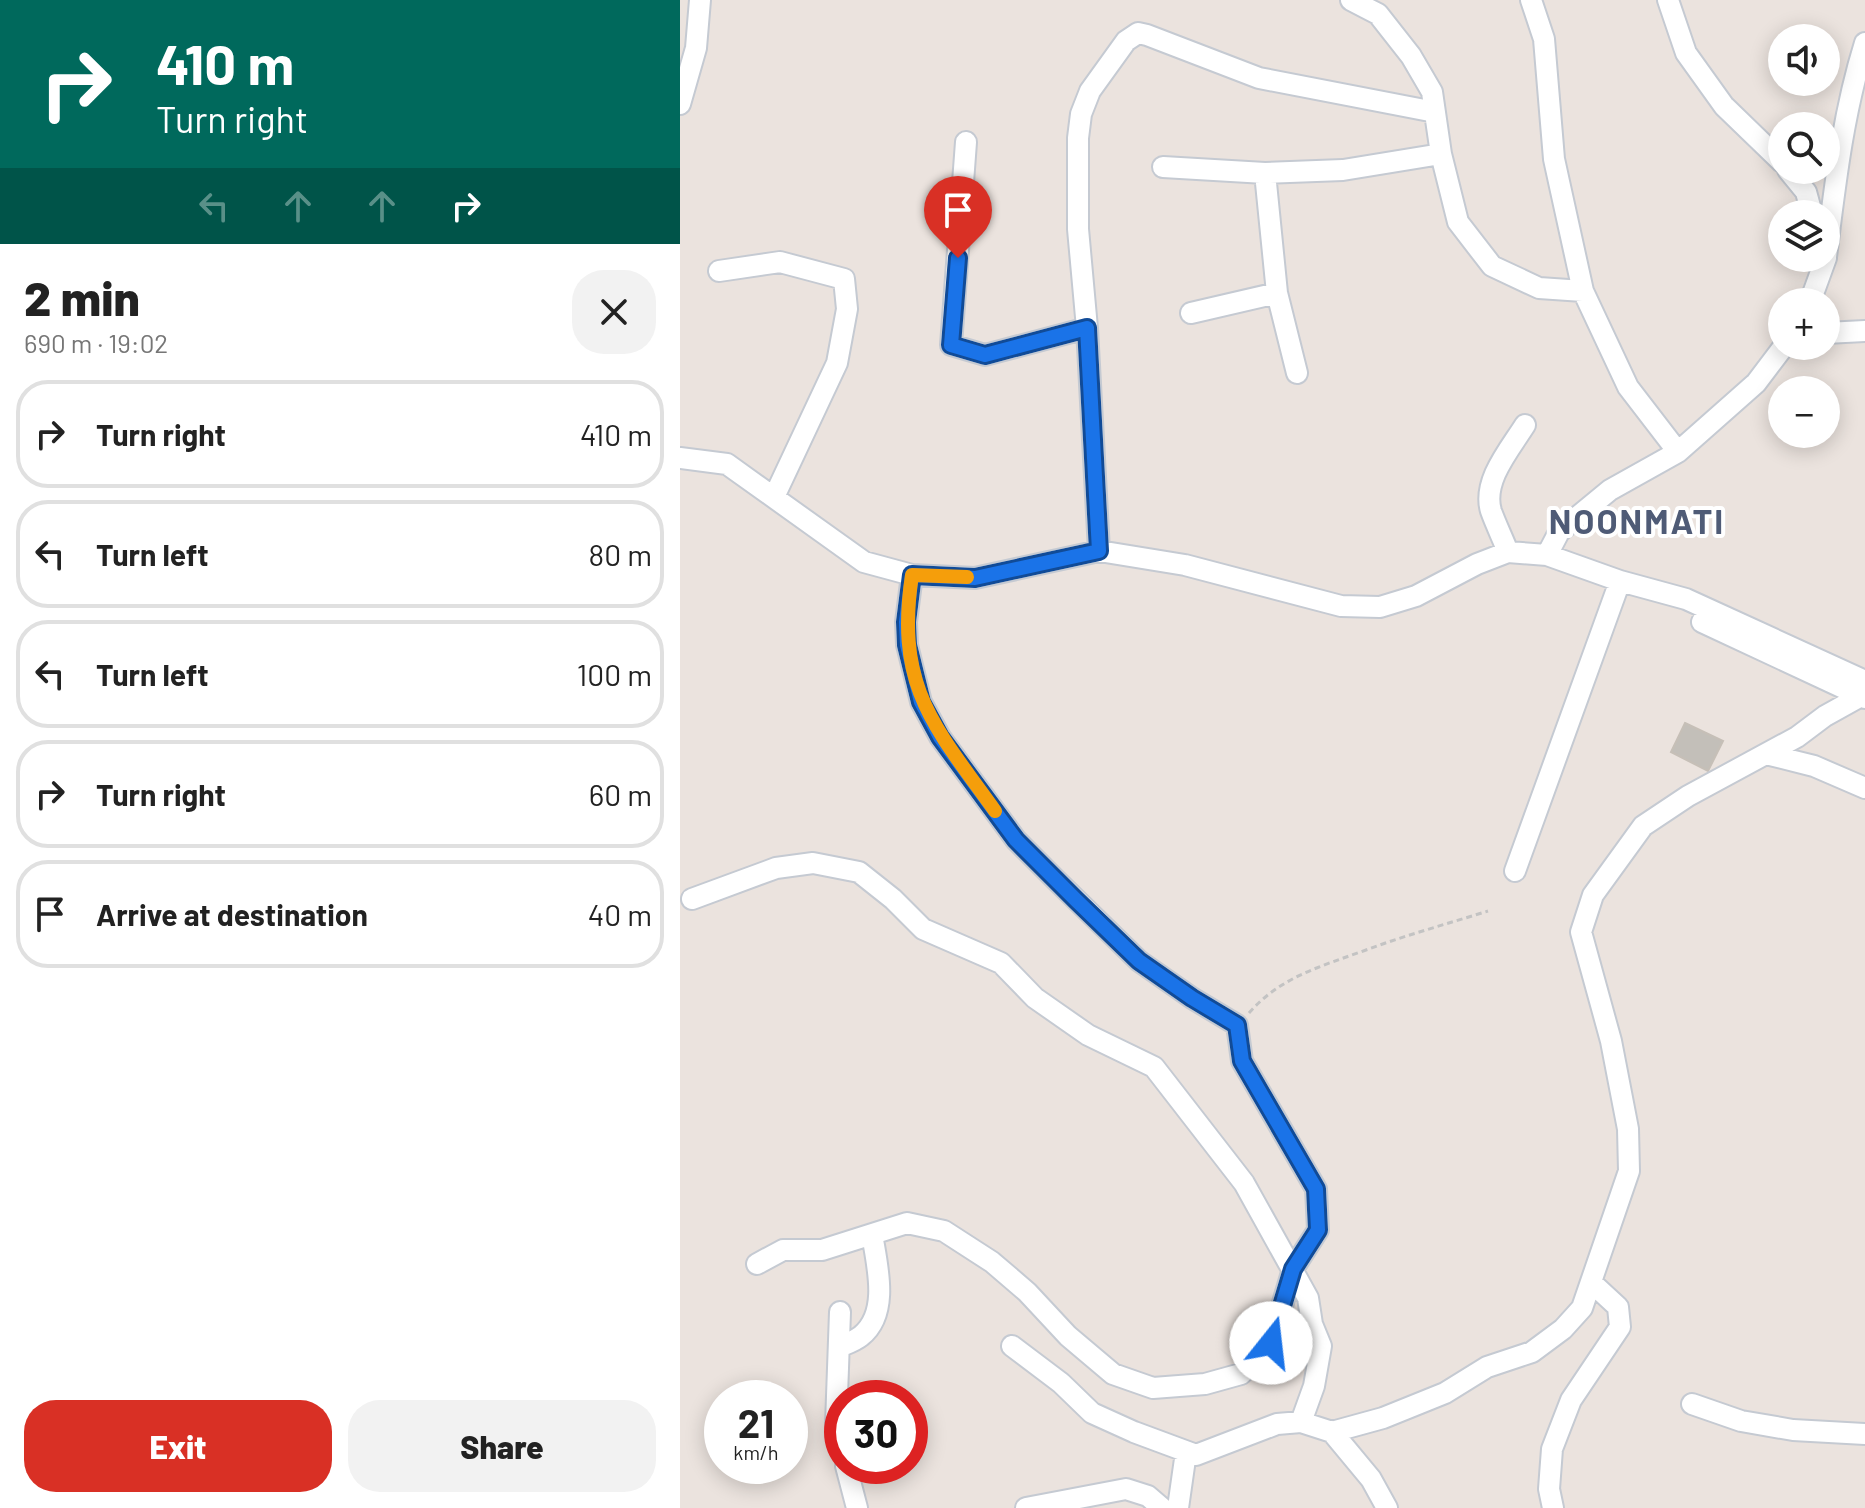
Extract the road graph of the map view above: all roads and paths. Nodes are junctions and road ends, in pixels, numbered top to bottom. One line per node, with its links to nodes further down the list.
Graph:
1 (700, 0): 6 (street)
2 (1351, 0): 7 (street)
3 (1531, 0): 15 (street)
4 (1668, 0): 9 (street)
5 (1865, 43): 13 (street)
6 (680, 104)
7 (1435, 112): 10 (street); 18 (street)
8 (966, 142): 18 (street)
9 (1768, 148)
10 (1441, 154): 12 (street); 15 (street)
11 (1163, 167): 12 (street)
12 (1265, 173): 16 (street)
13 (1833, 200)
14 (719, 271): 26 (street)
15 (1583, 291): 24 (street)
16 (1277, 293): 17 (street); 22 (street)
17 (1191, 313)
18 (1087, 328): 27 (street)
19 (1865, 331): 20 (street)
20 (1840, 332)
21 (1773, 360): 24 (street)
22 (1297, 373)
23 (1525, 425): 28 (street)
24 (1678, 452): 29 (street)
25 (680, 458): 26 (street)
26 (774, 497): 30 (street)
27 (1099, 551): 28 (street); 30 (street)
28 (1508, 552): 29 (street)
29 (1547, 555): 31 (street)
30 (912, 575): 38 (street)
31 (1620, 581): 32 (street); 35 (street)
32 (1864, 691): 33 (street)
33 (1766, 754): 34 (street); 42 (street)
34 (1865, 788)
35 (1515, 871)
36 (692, 899): 41 (street)
37 (1488, 911): 38 (path)
38 (1237, 1025): 41 (street)
39 (872, 1234): 40 (street); 41 (street); 45 (street)
40 (757, 1264)
41 (1293, 1269): 48 (street)
42 (1592, 1283): 49 (street); 58 (street)
43 (840, 1312): 45 (street)
44 (1012, 1346): 51 (street)
45 (839, 1347): 46 (street)
46 (838, 1380)
47 (1692, 1404): 50 (street)
48 (1301, 1422): 49 (street); 51 (street)
49 (1332, 1432): 57 (street)
50 (1865, 1434)
51 (1186, 1452): 56 (street)
52 (851, 1484): 53 (street)
53 (857, 1508)
54 (1026, 1508): 55 (street)
55 (1162, 1508)
56 (1178, 1508)
57 (1387, 1508)
58 (1553, 1508)

